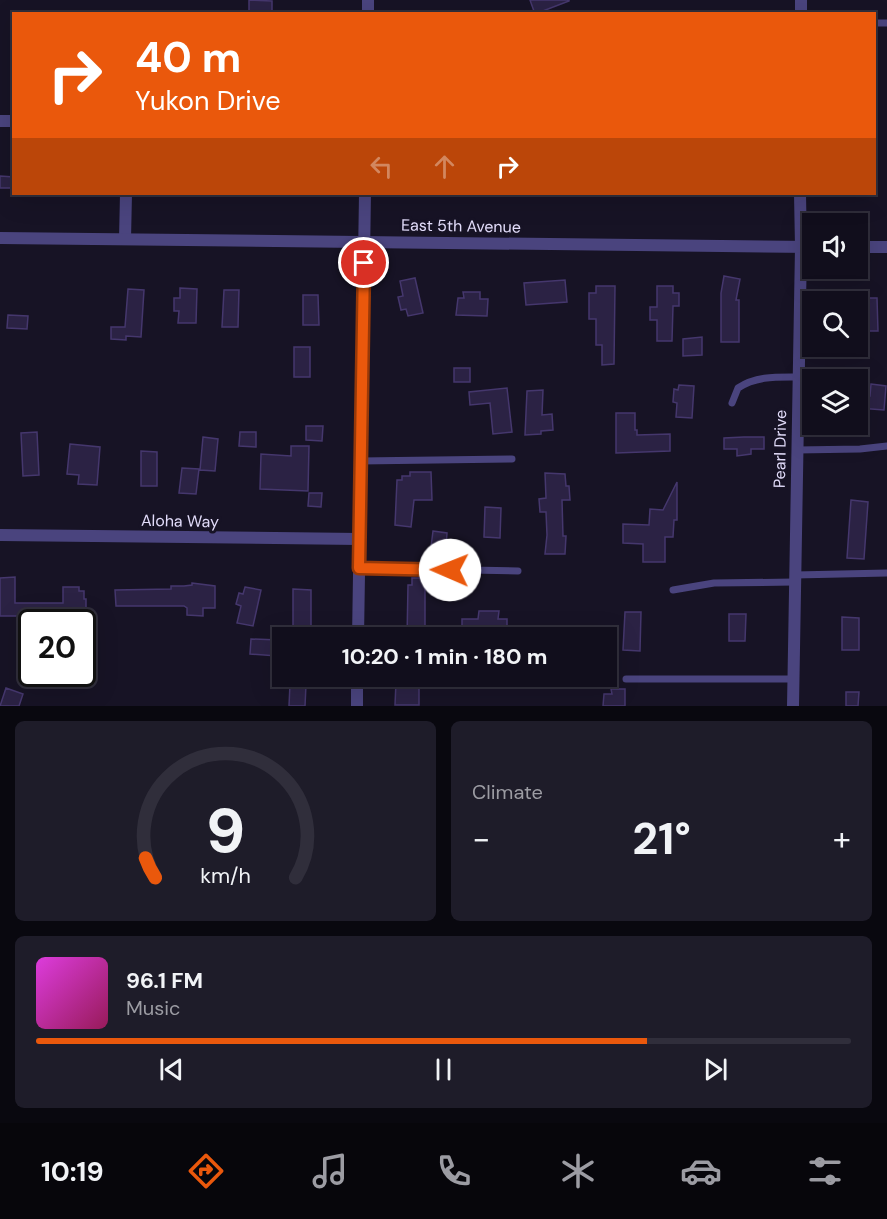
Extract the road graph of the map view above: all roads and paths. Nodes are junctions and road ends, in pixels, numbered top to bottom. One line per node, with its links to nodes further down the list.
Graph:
1 (126, 195): 6 (street)
2 (365, 195): 7 (street)
3 (800, 195): 4 (street, Pearl Drive)
4 (803, 213)
5 (0, 238): 6 (street, East 5th Avenue)
6 (125, 239): 7 (street, East 5th Avenue)
7 (364, 241): 8 (street, East 5th Avenue); 17 (street)
8 (802, 247)
9 (868, 247): 10 (street)
10 (887, 248)
11 (805, 279): 12 (street, Pearl Drive)
12 (798, 377): 13 (lane); 15 (street, Pearl Drive)
13 (732, 404)
14 (887, 446): 15 (lane)
15 (796, 450): 23 (street, Pearl Drive)
16 (512, 459): 17 (lane)
17 (360, 461): 19 (street)
18 (0, 535): 19 (street, Aloha Way)
19 (359, 539): 20 (street)
20 (359, 568): 21 (lane); 25 (street)
21 (518, 571)
22 (887, 573): 23 (lane)
23 (794, 579): 24 (lane); 27 (street, Pearl Drive)
24 (673, 590)
25 (358, 627)
26 (626, 679): 27 (lane)
27 (793, 679): 30 (street, Pearl Drive)
28 (357, 687): 29 (street)
29 (357, 706)
30 (793, 706)

